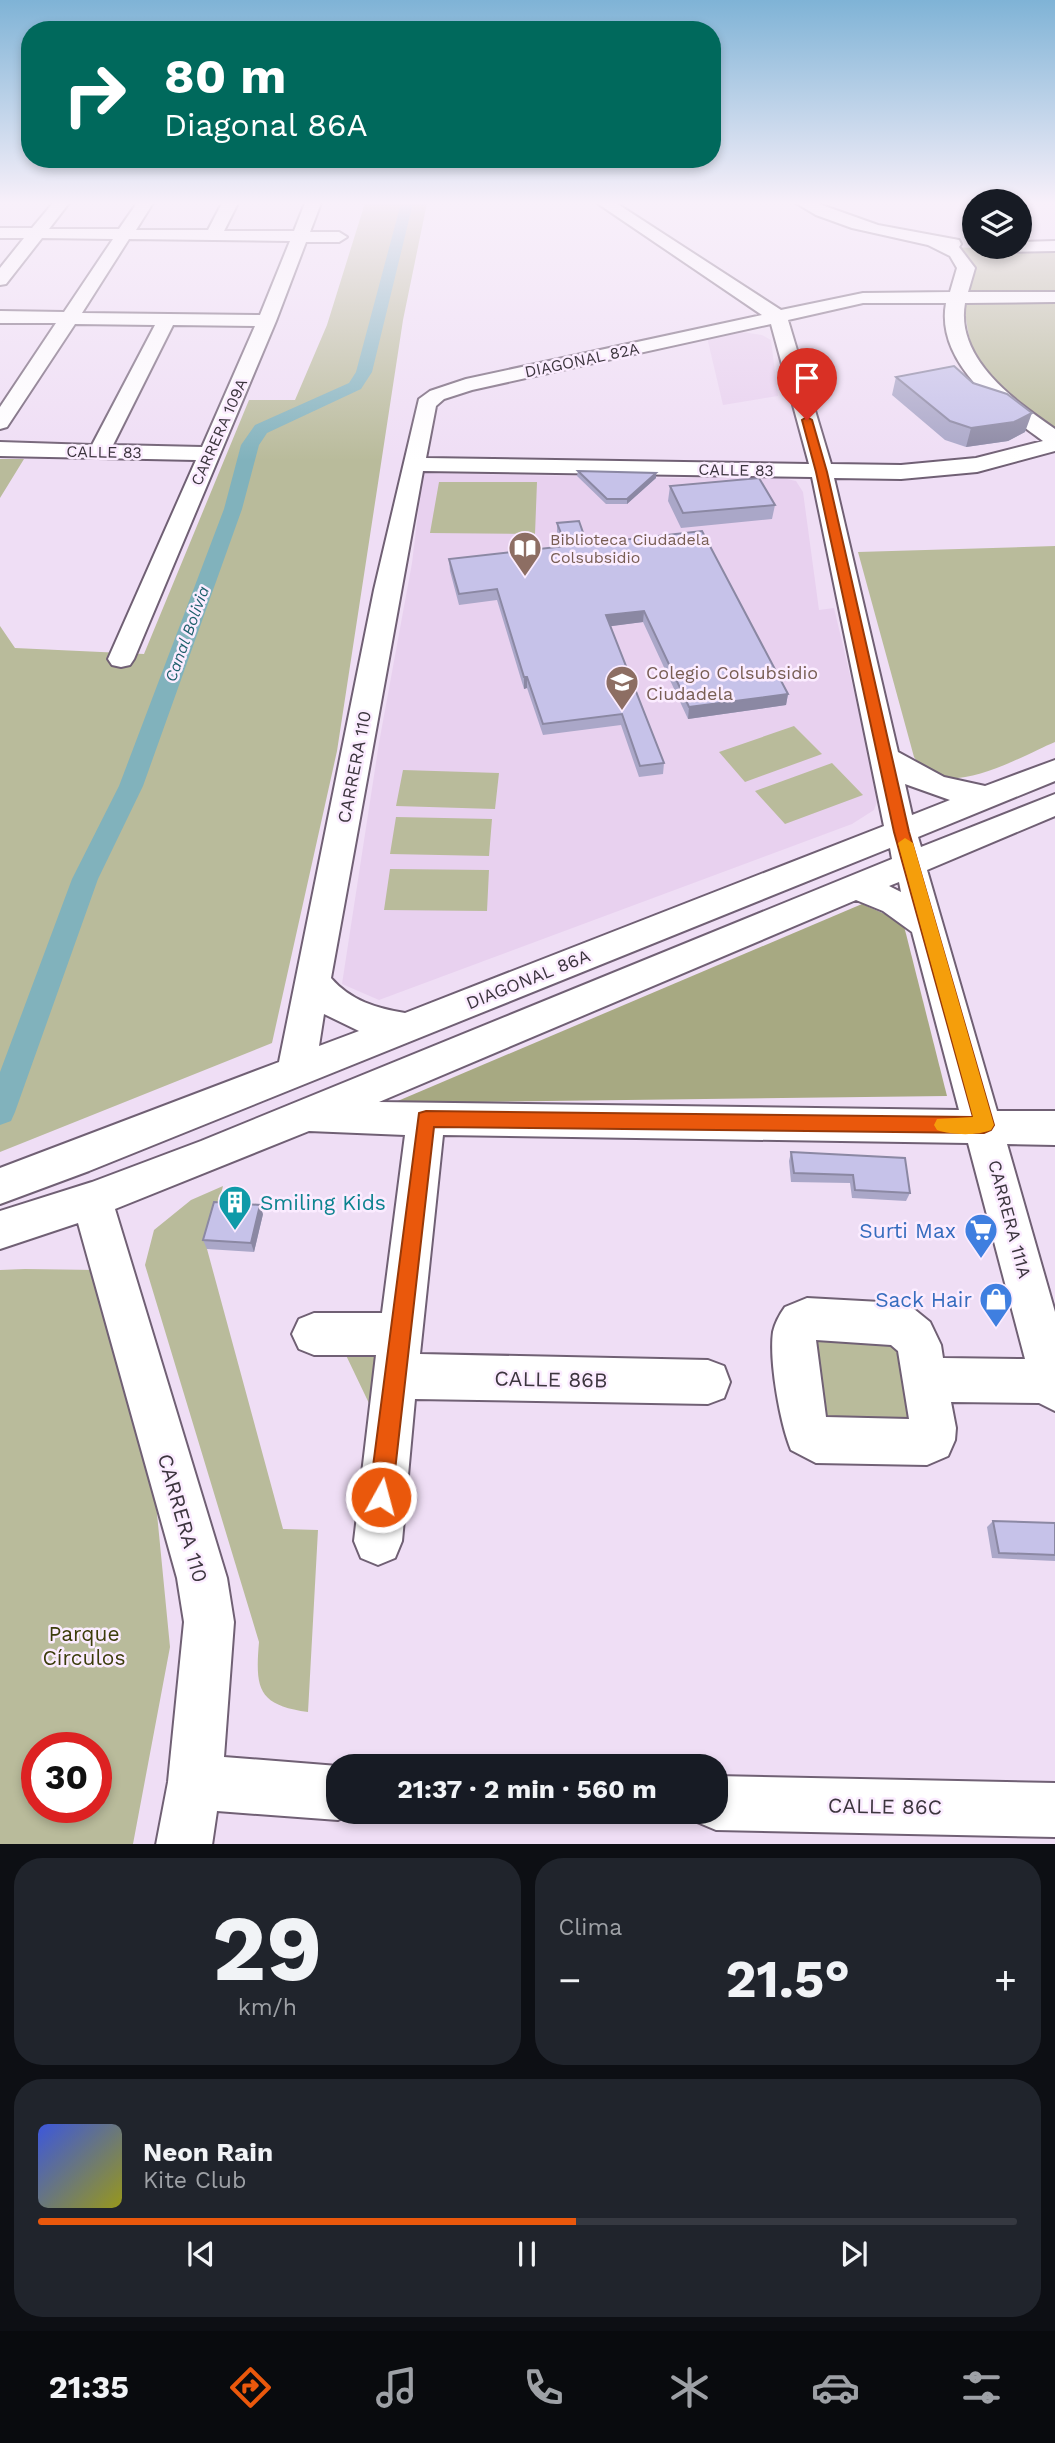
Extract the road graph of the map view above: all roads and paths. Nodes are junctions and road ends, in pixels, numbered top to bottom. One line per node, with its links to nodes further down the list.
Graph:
1 (88, 289): 9 (street)
2 (279, 289): 11 (street, CARRERA 109A)
3 (736, 289): 8 (street)
4 (960, 289): 6 (street)
5 (1055, 297): 6 (street, DIAGONAL 82A)
6 (956, 298): 8 (street, DIAGONAL 82A); 13 (street)
7 (0, 317): 9 (street)
8 (778, 317): 17 (street, DIAGONAL 82A); 18 (street, CARRERA 111A)
9 (69, 318): 10 (street); 12 (street)
10 (167, 319): 11 (street); 15 (street)
11 (267, 321): 16 (street, CARRERA 109A)
12 (0, 423)
13 (1055, 442): 18 (street, CALLE 83)
14 (0, 449): 15 (street, CALLE 83)
15 (99, 452): 16 (street, CALLE 83)
16 (209, 454): 19 (street, CARRERA 109A)
17 (415, 464): 18 (street, CALLE 83); 27 (street, CARRERA 110)
18 (822, 472): 20 (street, CARRERA 111A)
19 (121, 659)
20 (885, 757): 22 (street); 24 (street, CARRERA 111A)
21 (1055, 770): 22 (street, DIAGONAL 86A)
22 (988, 797): 24 (street, DIAGONAL 86A)
23 (1055, 804): 24 (street, DIAGONAL 86A)
24 (906, 847): 25 (street, DIAGONAL 86A); 26 (street, CARRERA 111A); 28 (street, DIAGONAL 86A)
25 (853, 887): 26 (street); 30 (street, DIAGONAL 86A)
26 (930, 929): 32 (street, CARRERA 111A)
27 (313, 981): 28 (street); 29 (street, CARRERA 110)
28 (405, 1027): 29 (street, DIAGONAL 86A)
29 (296, 1070): 34 (street, DIAGONAL 86A)
30 (304, 1117): 31 (street, DIAGONAL 86A); 35 (street, DIAGONAL 86A)
31 (426, 1119): 32 (street, DIAGONAL 86A); 38 (street)
32 (984, 1125): 33 (street, DIAGONAL 86A); 41 (street, CARRERA 111A)
33 (1055, 1128)
34 (16, 1180)
35 (92, 1200): 36 (street, DIAGONAL 86A); 43 (street, CARRERA 110)
36 (4, 1229)
37 (314, 1334): 38 (street, CALLE 86B)
38 (397, 1355): 40 (street, CALLE 86B); 42 (street)
39 (925, 1380): 41 (street)
40 (708, 1382)
41 (1054, 1385)
42 (378, 1541)
43 (195, 1782): 44 (street); 47 (street, CARRERA 110)
44 (326, 1792)
45 (728, 1803): 46 (street, CALLE 86C)
46 (1055, 1810)
47 (184, 1844)

